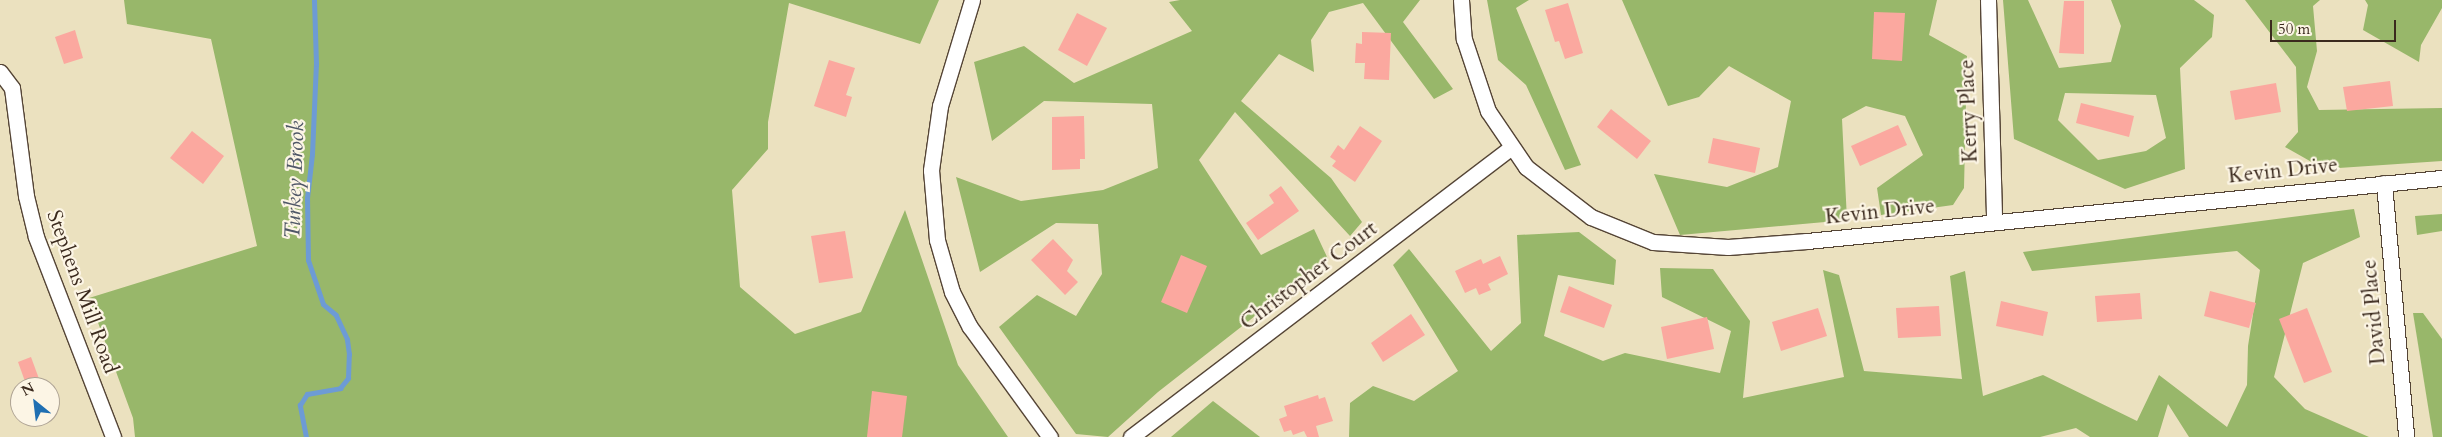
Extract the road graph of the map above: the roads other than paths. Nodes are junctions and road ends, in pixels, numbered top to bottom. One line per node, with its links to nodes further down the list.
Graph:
1 (972, 0): 10 (street)
2 (1461, 0): 5 (street, Kevin Drive)
3 (1988, 0): 8 (street, Kerry Place)
4 (0, 72): 9 (street, Stephens Mill Road)
5 (1511, 148): 8 (street, Kevin Drive); 11 (street, Christopher Court)
6 (2442, 178): 7 (street, Kevin Drive)
7 (2384, 183): 8 (street, Kevin Drive); 12 (street, David Place)
8 (1994, 221)
9 (113, 437)
10 (1050, 437)
11 (1131, 437)
12 (2406, 437)

